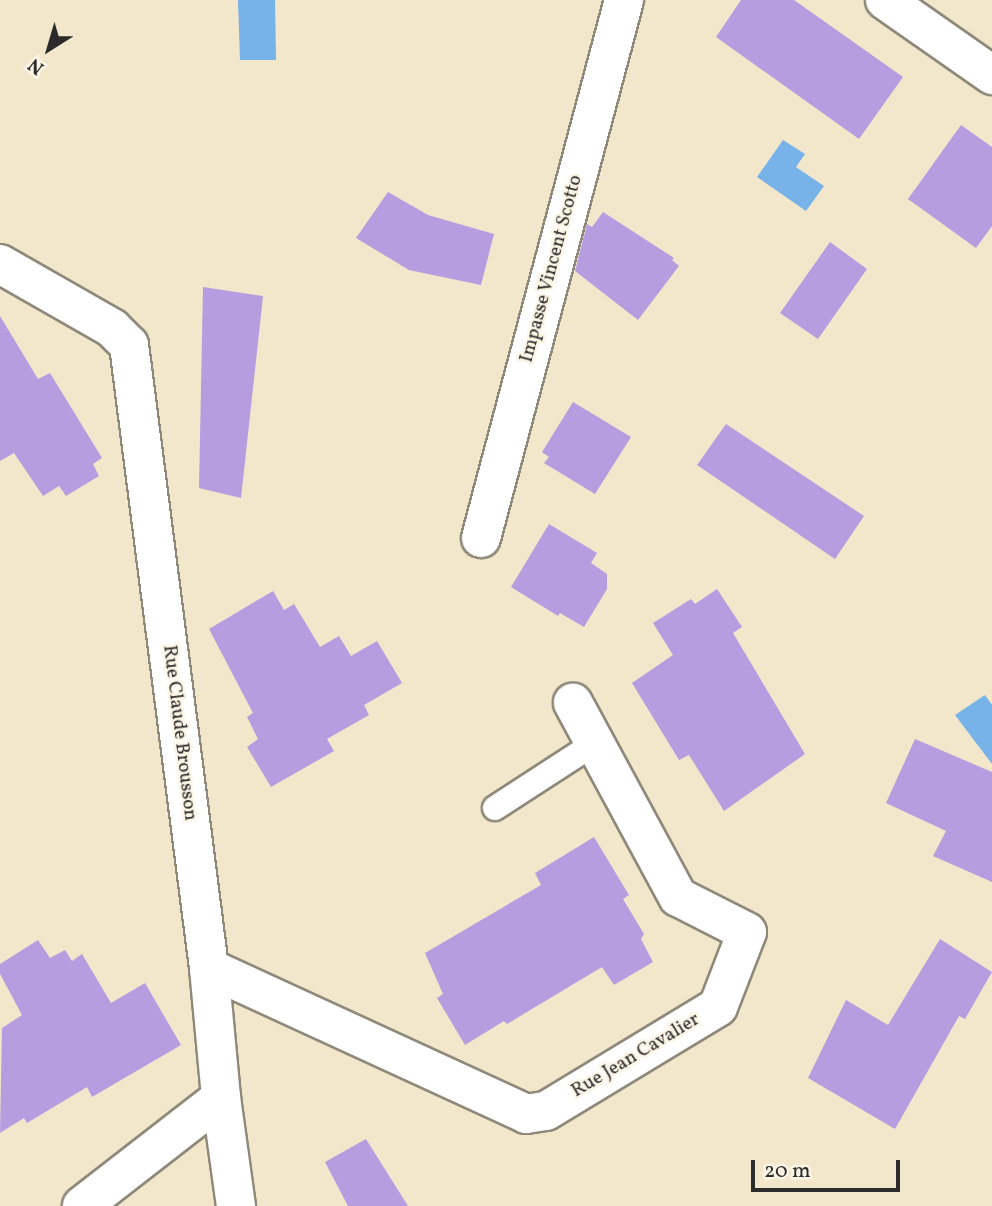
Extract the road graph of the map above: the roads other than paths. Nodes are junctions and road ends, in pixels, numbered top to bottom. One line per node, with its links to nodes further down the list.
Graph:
1 (624, 0): 5 (street, Impasse Vincent Scotto)
2 (886, 0): 3 (street)
3 (992, 75)
4 (0, 264): 9 (street, Rue Claude Brousson)
5 (481, 538)
6 (573, 702): 7 (street, Rue Jean Cavalier)
7 (595, 743): 8 (lane); 9 (street, Rue Jean Cavalier)
8 (495, 808)
9 (209, 968): 10 (street, Rue Claude Brousson)
10 (221, 1098): 11 (street); 12 (street, Rue Claude Brousson)
11 (82, 1206)
12 (236, 1206)

